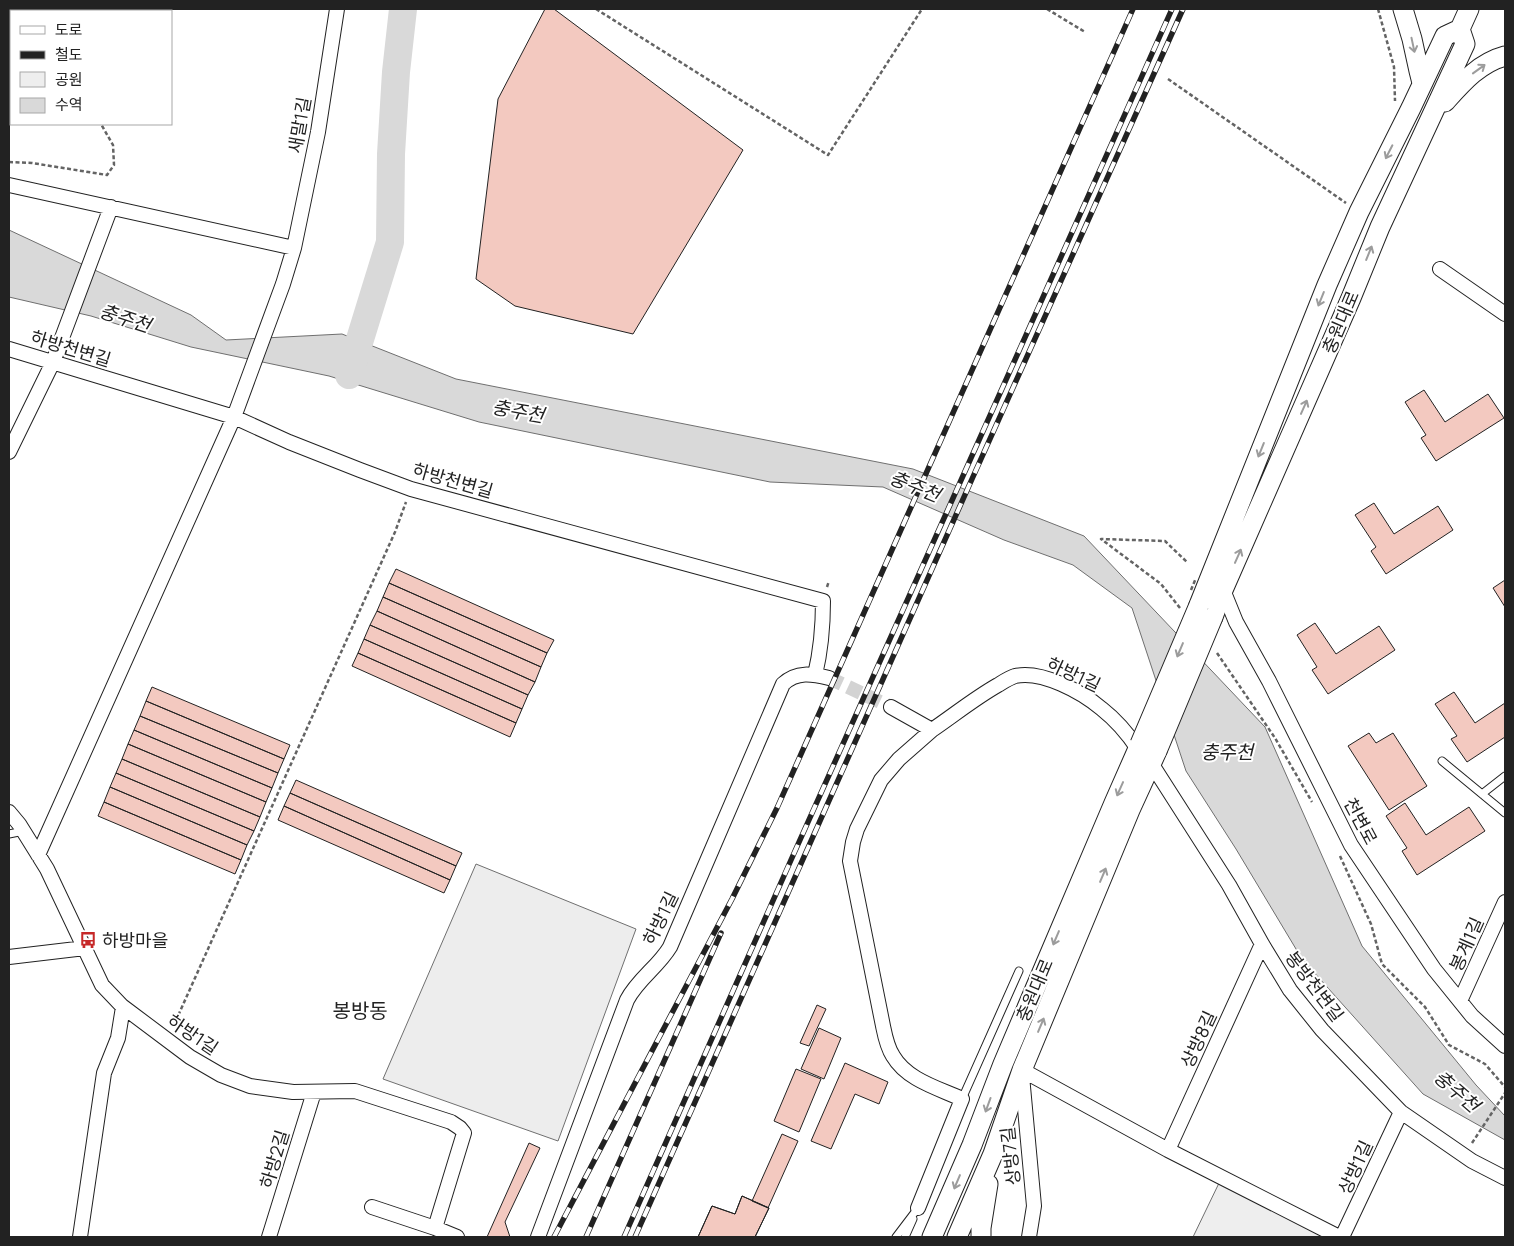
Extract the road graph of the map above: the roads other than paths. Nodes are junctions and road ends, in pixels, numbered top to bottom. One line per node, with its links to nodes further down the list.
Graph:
1 (337, 9): 10 (street, 새말1길)
2 (1403, 9): 6 (street, one-way to 6)
3 (1469, 9): 4 (street, 충원대로)
4 (1460, 29): 6 (street, 충원대로); 7 (street, 충원대로)
5 (1505, 56): 7 (street, one-way to 5)
6 (1422, 83): 18 (street, 충원대로, one-way to 18)
7 (1433, 114): 17 (street, 충원대로, one-way to 7)
8 (9, 185): 9 (street)
9 (111, 207): 10 (street); 14 (street)
10 (294, 248): 15 (street, 새말1길)
11 (1440, 268): 12 (street)
12 (1505, 314)
13 (9, 349): 14 (street, 하방천변길)
14 (53, 362): 15 (street, 하방천변길); 16 (street)
15 (234, 417): 19 (street, 하방천변길); 31 (street, 새말1길)
16 (9, 452)
17 (1224, 590): 18 (street, 충원대로); 37 (street, 천변로)
18 (1199, 612): 23 (street, bridge)
19 (814, 674): 20 (street, 하방1길); 53 (street, 하방1길)
20 (829, 678)
21 (891, 707): 22 (street)
22 (932, 730): 23 (street, 하방1길); 42 (street, 하방1길)
23 (1146, 752): 33 (street, 봉방천변길); 40 (street, 충원대로, one-way to 23); 56 (street, 충원대로, one-way to 56)
24 (1442, 761): 26 (lane)
25 (1505, 776): 26 (lane)
26 (1482, 794): 28 (lane)
27 (9, 812): 29 (street, 하방1길)
28 (1505, 813)
29 (24, 831): 30 (lane); 31 (street, 하방1길)
30 (9, 834)
31 (38, 855): 34 (street, 하방1길)
32 (1505, 902): 37 (street, 봉계1길)
33 (1262, 944): 43 (street, 봉방천변길); 44 (street, 상방8길)
34 (84, 948): 35 (street); 38 (street, 하방1길)
35 (9, 957)
36 (1019, 971): 42 (lane)
37 (1460, 1001): 39 (street, 천변로)
38 (123, 1007): 41 (street, 하방1길); 50 (street)
39 (1505, 1046)
40 (1022, 1070): 44 (street); 45 (street, 충원대로); 59 (street, 상방7길)
41 (314, 1092): 49 (street, 하방1길); 51 (street, 하방2길)
42 (962, 1099): 48 (street)
43 (1401, 1112): 46 (street, 봉방천변길); 60 (street, 상방1길)
44 (1168, 1150): 60 (street)
45 (993, 1154): 57 (street, 충원대로); 58 (street)
46 (1505, 1178)
47 (372, 1207): 49 (street)
48 (918, 1208): 54 (lane); 55 (lane)
49 (435, 1228): 52 (street)
50 (80, 1237)
51 (269, 1237)
52 (457, 1237)
53 (538, 1237)
54 (896, 1237)
55 (905, 1237)
56 (932, 1237)
57 (958, 1237)
58 (981, 1237)
59 (1029, 1237)
60 (1341, 1237)

